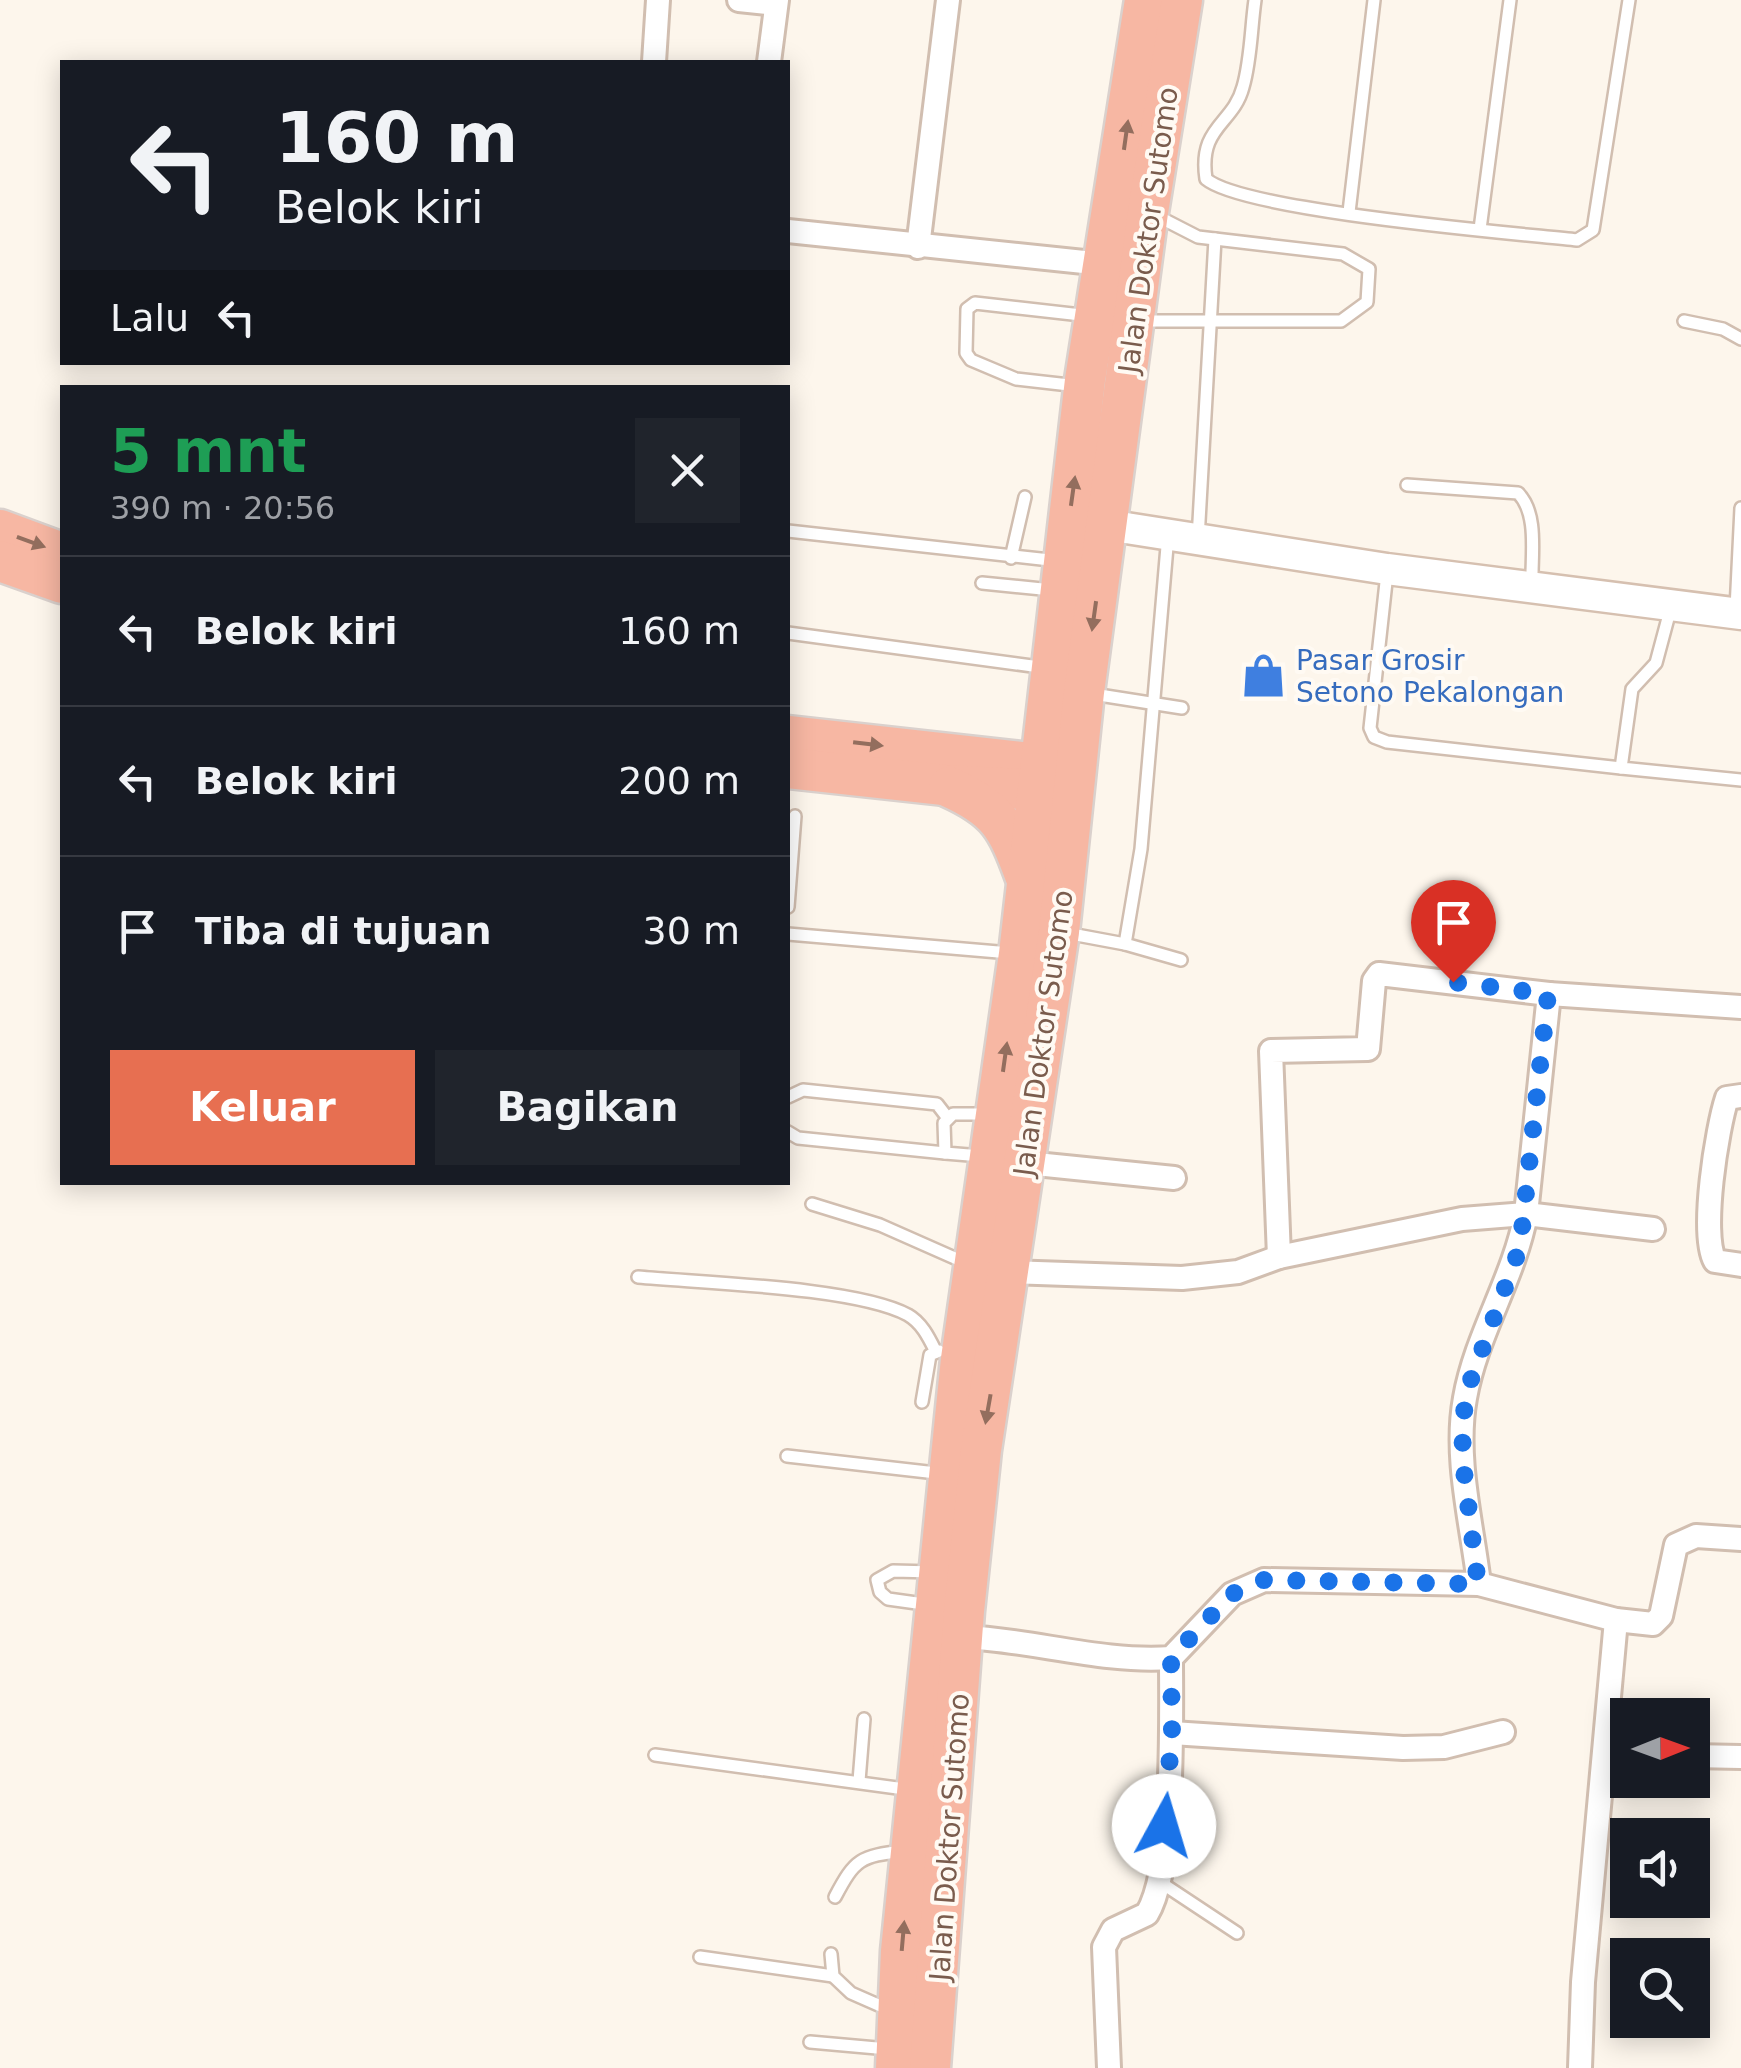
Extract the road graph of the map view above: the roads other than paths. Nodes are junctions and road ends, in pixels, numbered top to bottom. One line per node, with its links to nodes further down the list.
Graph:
1 (658, 0): 11 (street)
2 (739, 0): 10 (street)
3 (948, 0): 18 (street)
4 (1145, 0): 13 (highway, Jalan Doktor Sutomo, one-way to 4)
5 (1182, 0): 13 (highway, Jalan Doktor Sutomo)
6 (1254, 0): 14 (lane)
7 (1374, 0): 14 (lane)
8 (1510, 0): 15 (lane)
9 (1629, 0): 15 (lane)
10 (776, 2): 12 (street)
11 (654, 60)
12 (769, 60)
13 (1133, 200): 17 (lane); 19 (highway, Jalan Doktor Sutomo); 20 (highway, Jalan Doktor Sutomo)
14 (1349, 212): 15 (lane)
15 (1480, 229)
16 (790, 231): 18 (street)
17 (1215, 239): 22 (lane); 22 (lane)
18 (918, 247): 19 (street)
19 (1103, 264): 20 (highway, Jalan Doktor Sutomo)
20 (1094, 321): 22 (lane); 24 (highway, Jalan Doktor Sutomo); 24 (lane); 28 (highway, Jalan Doktor Sutomo)
21 (1684, 321): 23 (lane)
22 (1208, 322): 31 (lane)
23 (1741, 339)
24 (1074, 379): 36 (highway, Jalan Doktor Sutomo, one-way to 24)
25 (1407, 485): 39 (lane)
26 (1025, 498): 33 (lane)
27 (1741, 508): 41 (lane)
28 (1106, 525): 31 (street); 43 (highway, Jalan Doktor Sutomo, one-way to 43)
29 (0, 530): 32 (highway, one-way to 32)
30 (790, 531): 33 (lane)
31 (1183, 537): 35 (street); 44 (lane)
32 (60, 552)
33 (1011, 558): 36 (lane)
34 (0, 561): 37 (highway)
35 (1388, 569): 39 (street); 48 (lane)
36 (1063, 577): 38 (lane); 43 (highway, Jalan Doktor Sutomo)
37 (60, 581)
38 (982, 583)
39 (1532, 588): 40 (street)
40 (1670, 607): 41 (street); 48 (lane)
41 (1738, 614)
42 (790, 633): 43 (lane)
43 (1061, 684): 44 (lane); 49 (highway); 50 (highway, Jalan Doktor Sutomo)
44 (1152, 703): 45 (lane); 57 (lane)
45 (1182, 708)
46 (790, 736): 49 (highway, one-way to 49)
47 (790, 768): 49 (highway)
48 (1621, 768): 51 (lane)
49 (947, 770): 50 (highway); 53 (highway)
50 (1056, 778): 53 (highway, Jalan Doktor Sutomo); 55 (highway, Jalan Doktor Sutomo)
51 (1741, 780)
52 (795, 816): 54 (lane)
53 (1026, 879): 58 (highway, Jalan Doktor Sutomo)
54 (790, 881)
55 (1058, 932): 57 (lane); 68 (highway, Jalan Doktor Sutomo)
56 (790, 934): 58 (lane)
57 (1126, 944): 59 (lane)
58 (1020, 954): 64 (highway, Jalan Doktor Sutomo, one-way to 58)
59 (1180, 960)
60 (1548, 994): 61 (street); 71 (street); 73 (street)
61 (1741, 1008)
62 (790, 1096): 65 (lane)
63 (1741, 1096): 74 (street)
64 (996, 1115): 65 (lane); 68 (highway, Jalan Doktor Sutomo)
65 (948, 1117): 67 (lane)
66 (790, 1133): 67 (lane)
67 (945, 1154): 68 (lane)
68 (1008, 1160): 69 (street); 75 (highway, Jalan Doktor Sutomo)
69 (1174, 1178)
70 (812, 1204): 75 (lane)
71 (1526, 1214): 72 (street); 73 (street); 82 (street)
72 (1653, 1229)
73 (1279, 1257): 75 (street)
74 (1741, 1266)
75 (992, 1269): 77 (highway, Jalan Doktor Sutomo)
76 (638, 1277): 77 (lane)
77 (964, 1358): 78 (lane); 80 (highway, Jalan Doktor Sutomo); 83 (highway, Jalan Doktor Sutomo, one-way to 83)
78 (922, 1402)
79 (787, 1456): 80 (lane)
80 (949, 1474): 83 (highway, Jalan Doktor Sutomo)
81 (1741, 1540): 84 (street)
82 (1478, 1584): 84 (street); 85 (street)
83 (954, 1600): 85 (street); 94 (highway, Jalan Doktor Sutomo); 96 (highway, Jalan Doktor Sutomo)
84 (1616, 1620): 86 (street)
85 (1171, 1658): 89 (street)
86 (1616, 1698)
87 (864, 1719): 93 (lane)
88 (1503, 1732): 89 (street)
89 (1172, 1733): 97 (street)
90 (655, 1755): 93 (lane)
91 (1710, 1756): 92 (street)
92 (1741, 1757)
93 (859, 1781): 94 (lane)
94 (916, 1790): 96 (highway, Jalan Doktor Sutomo)
95 (1610, 1791): 106 (street)
96 (929, 1850): 98 (lane); 104 (highway, Jalan Doktor Sutomo)
97 (1160, 1882): 99 (lane); 105 (street)
98 (836, 1898)
99 (1237, 1933)
100 (831, 1954): 102 (lane)
101 (700, 1957): 102 (lane)
102 (833, 1976): 104 (lane)
103 (810, 2042): 104 (lane)
104 (911, 2044)
105 (1108, 2068)
106 (1580, 2068)

